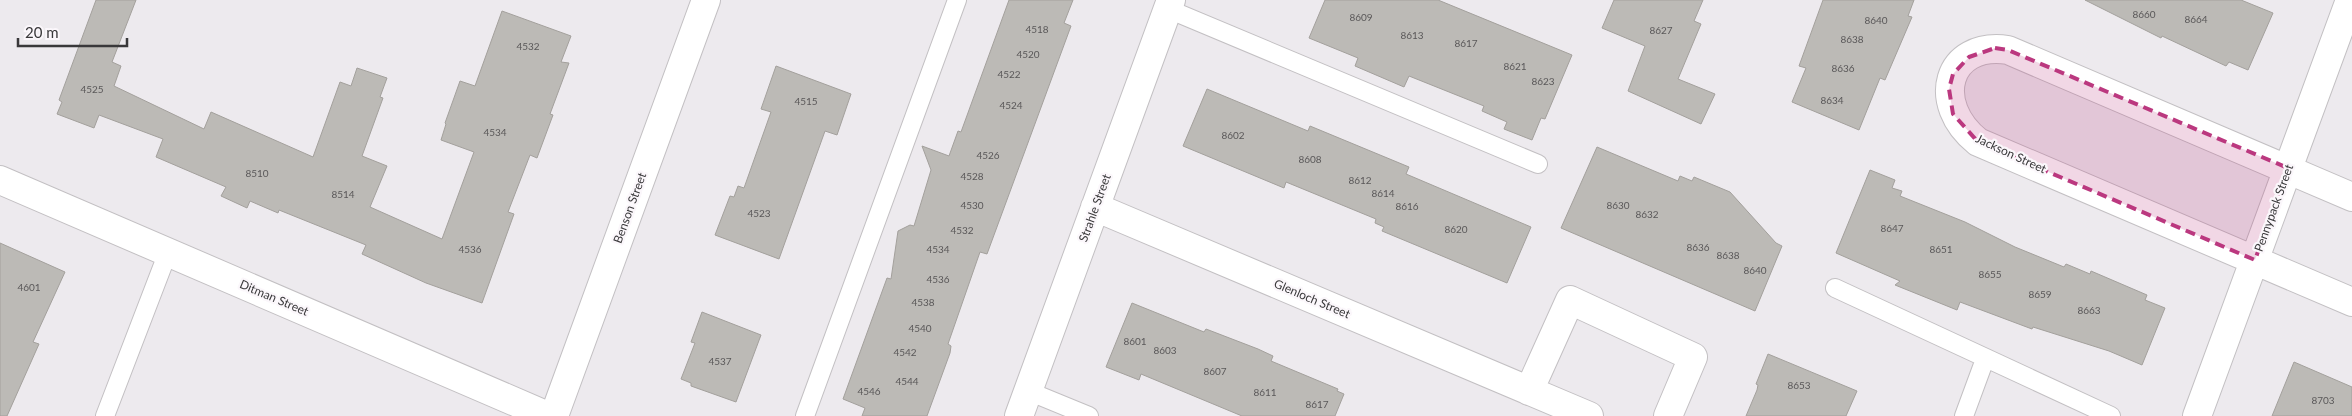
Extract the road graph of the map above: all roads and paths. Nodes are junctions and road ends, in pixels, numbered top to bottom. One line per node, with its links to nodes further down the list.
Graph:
1 (706, 0): 19 (street, Benson Street)
2 (958, 0): 20 (lane)
3 (2350, 0): 6 (street, Pennypack Street)
4 (1170, 5): 5 (lane); 9 (street, Strahle Street)
5 (1538, 164)
6 (2288, 168): 8 (street, Jackson Street); 11 (street, Pennypack Street); 11 (street, Jackson Street)
7 (0, 180): 10 (street, Ditman Street)
8 (2352, 197)
9 (1095, 207): 15 (street, Strahle Street); 16 (street, Glenloch Street)
10 (168, 252): 17 (lane); 18 (street, Ditman Street)
11 (2255, 260): 13 (street, Jackson Street); 27 (street, Pennypack Street)
12 (1835, 288): 14 (lane)
13 (2352, 302)
14 (1985, 359): 25 (lane); 26 (lane)
15 (1028, 390): 21 (street, Strahle Street); 22 (lane)
16 (1529, 391): 23 (street, Glenloch Street); 24 (street)
17 (105, 416)
18 (548, 416)
19 (554, 416)
20 (805, 416)
21 (1019, 416)
22 (1089, 416)
23 (1589, 416)
24 (1668, 416)
25 (1964, 416)
26 (2110, 416)
27 (2198, 416)

